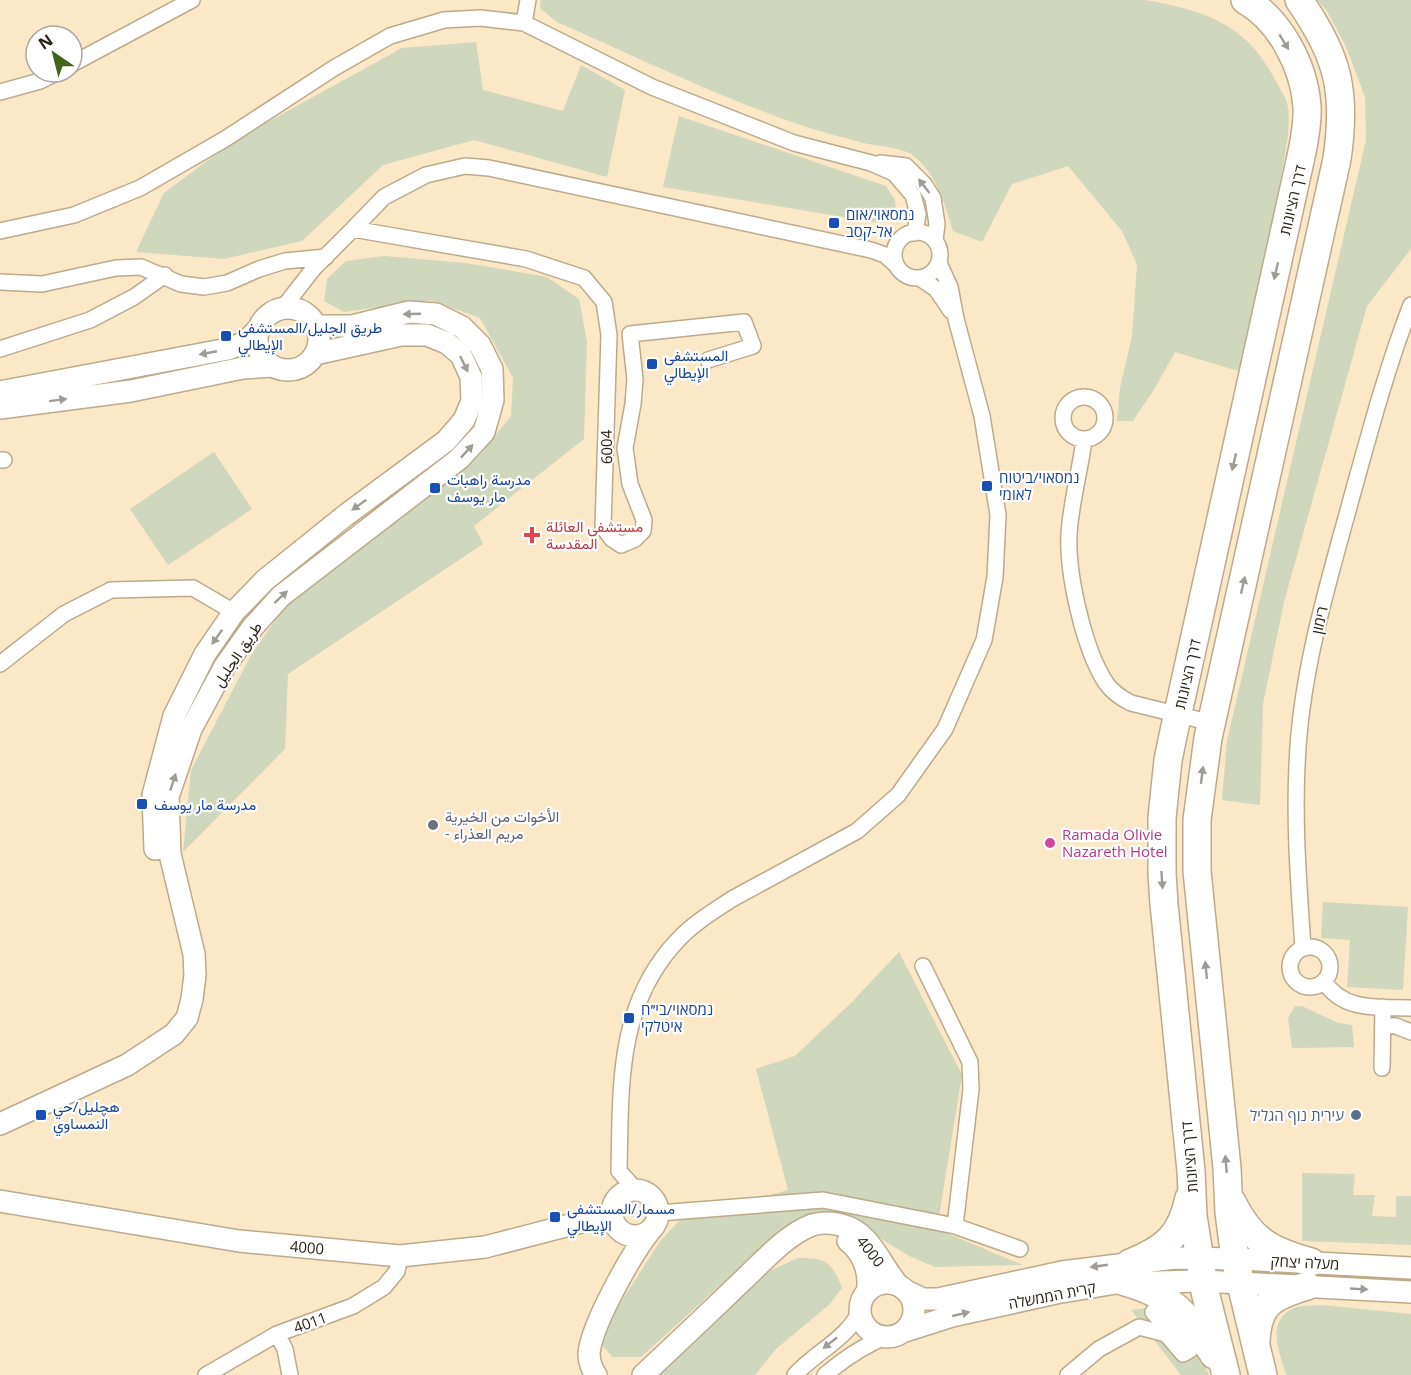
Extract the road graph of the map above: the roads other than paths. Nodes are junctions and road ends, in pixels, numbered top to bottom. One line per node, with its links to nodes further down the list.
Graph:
1 (192, 0): 6 (street)
2 (528, 0): 5 (street)
3 (1245, 0): 37 (highway, דרך הציונות, one-way to 37)
4 (1299, 0): 38 (highway, one-way to 4)
5 (524, 23): 9 (street); 11 (street)
6 (84, 58)
7 (29, 84): 8 (street)
8 (0, 92)
9 (871, 163): 12 (street); 13 (street, one-way to 9)
10 (353, 229): 14 (street); 15 (street); 27 (street, 6004)
11 (0, 231)
12 (909, 235): 13 (street); 14 (street); 17 (street)
13 (934, 240): 16 (street)
14 (847, 244): 17 (street)
15 (326, 257): 18 (street); 22 (street)
16 (939, 263): 19 (street); 23 (street)
17 (896, 265): 19 (street)
18 (165, 275): 20 (street); 28 (street)
19 (920, 278): 23 (street)
20 (0, 282)
21 (1411, 305): 39 (street, רימון)
22 (282, 309): 24 (street); 25 (street)
23 (956, 319): 50 (street)
24 (316, 326): 29 (street); 48 (street, طريق الجليل, one-way to 24)
25 (259, 328): 31 (street); 32 (street, one-way to 32)
26 (630, 334): 27 (street); 27 (street, 6004); 30 (street)
27 (609, 335)
28 (0, 349)
29 (315, 354): 31 (street); 35 (street, طريق الجليل, one-way to 35)
30 (708, 360)
31 (273, 366): 33 (street, one-way to 31)
32 (0, 392)
33 (0, 408)
34 (1084, 440): 37 (street)
35 (234, 612): 36 (street); 47 (street, طريق الجليل, one-way to 47)
36 (0, 664)
37 (1177, 717): 38 (street); 49 (highway, דרך הציונות, one-way to 49)
38 (1212, 723): 51 (highway, one-way to 38)
39 (1303, 948): 41 (street); 41 (street)
40 (923, 966): 55 (street)
41 (1324, 981): 42 (street)
42 (1383, 1007): 43 (street); 44 (street)
43 (1411, 1008)
44 (1383, 1025): 45 (street); 46 (street)
45 (1411, 1032)
46 (1382, 1068)
47 (0, 1112)
48 (0, 1124)
49 (1192, 1188): 64 (highway, דרך הציונות); 66 (highway)
50 (635, 1189): 53 (street); 54 (street)
51 (1228, 1193): 65 (highway); 67 (highway)
52 (0, 1201): 60 (street, 4000)
53 (659, 1213): 55 (street); 56 (street)
54 (612, 1214): 57 (street); 60 (street, 4000)
55 (955, 1226): 58 (street)
56 (649, 1232): 57 (street); 63 (street)
57 (624, 1234): 63 (street)
58 (1020, 1249)
59 (775, 1250): 61 (street, 4000); 71 (street, 4000); 80 (street, 4000)
60 (400, 1256): 73 (street, 4011)
61 (878, 1256): 68 (street, 4000); 70 (street)
62 (1411, 1268): 67 (street, מעלה יצחק)
63 (625, 1269): 79 (street)
64 (1201, 1269): 65 (street, מעלה יצחק); 66 (street, קרית הממשלה); 76 (highway, דרך הציונות)
65 (1238, 1270): 67 (street, מעלה יצחק); 75 (highway)
66 (1127, 1272): 70 (street, קרית הממשלה, one-way to 70); 72 (highway); 74 (street, קרית הממשלה, one-way to 66)
67 (1309, 1274): 69 (street, מעלה יצחק, one-way to 69); 75 (highway)
68 (902, 1288): 70 (street, קרית הממשלה); 71 (street, קרית הממשלה); 74 (street)
69 (1411, 1292)
70 (964, 1293)
71 (863, 1300): 74 (street); 81 (street, one-way to 81)
72 (1194, 1326): 76 (highway); 83 (street)
73 (278, 1334): 77 (street, 4011); 78 (street)
74 (896, 1334): 82 (street, קרית הממשלה)
75 (1256, 1345): 84 (highway)
76 (1225, 1374)
77 (206, 1375)
78 (290, 1375)
79 (596, 1375)
80 (644, 1375)
81 (795, 1375)
82 (825, 1375)
83 (1068, 1375)
84 (1263, 1375)

